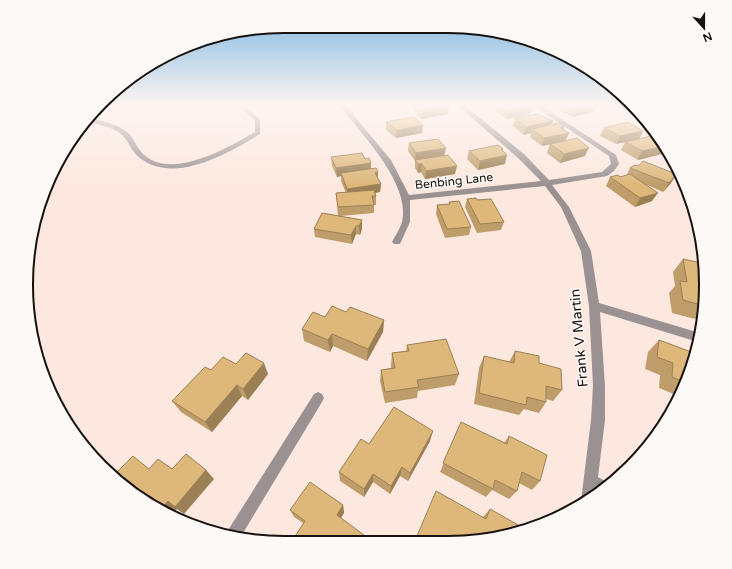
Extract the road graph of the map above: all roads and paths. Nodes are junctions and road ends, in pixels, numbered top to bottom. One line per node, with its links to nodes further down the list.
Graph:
1 (122, 132): 2 (street)
2 (258, 132)
3 (363, 132): 7 (street, Benbing Lane)
4 (492, 132): 6 (street, Frank V Martin)
5 (577, 132): 6 (street, Benbing Lane)
6 (546, 183): 7 (street, Benbing Lane); 9 (street, Frank V Martin)
7 (406, 198): 8 (street)
8 (397, 242)
9 (594, 306): 10 (street); 12 (street, Frank V Martin)
10 (693, 336)
11 (318, 398): 13 (street)
12 (597, 484)
13 (235, 531)

